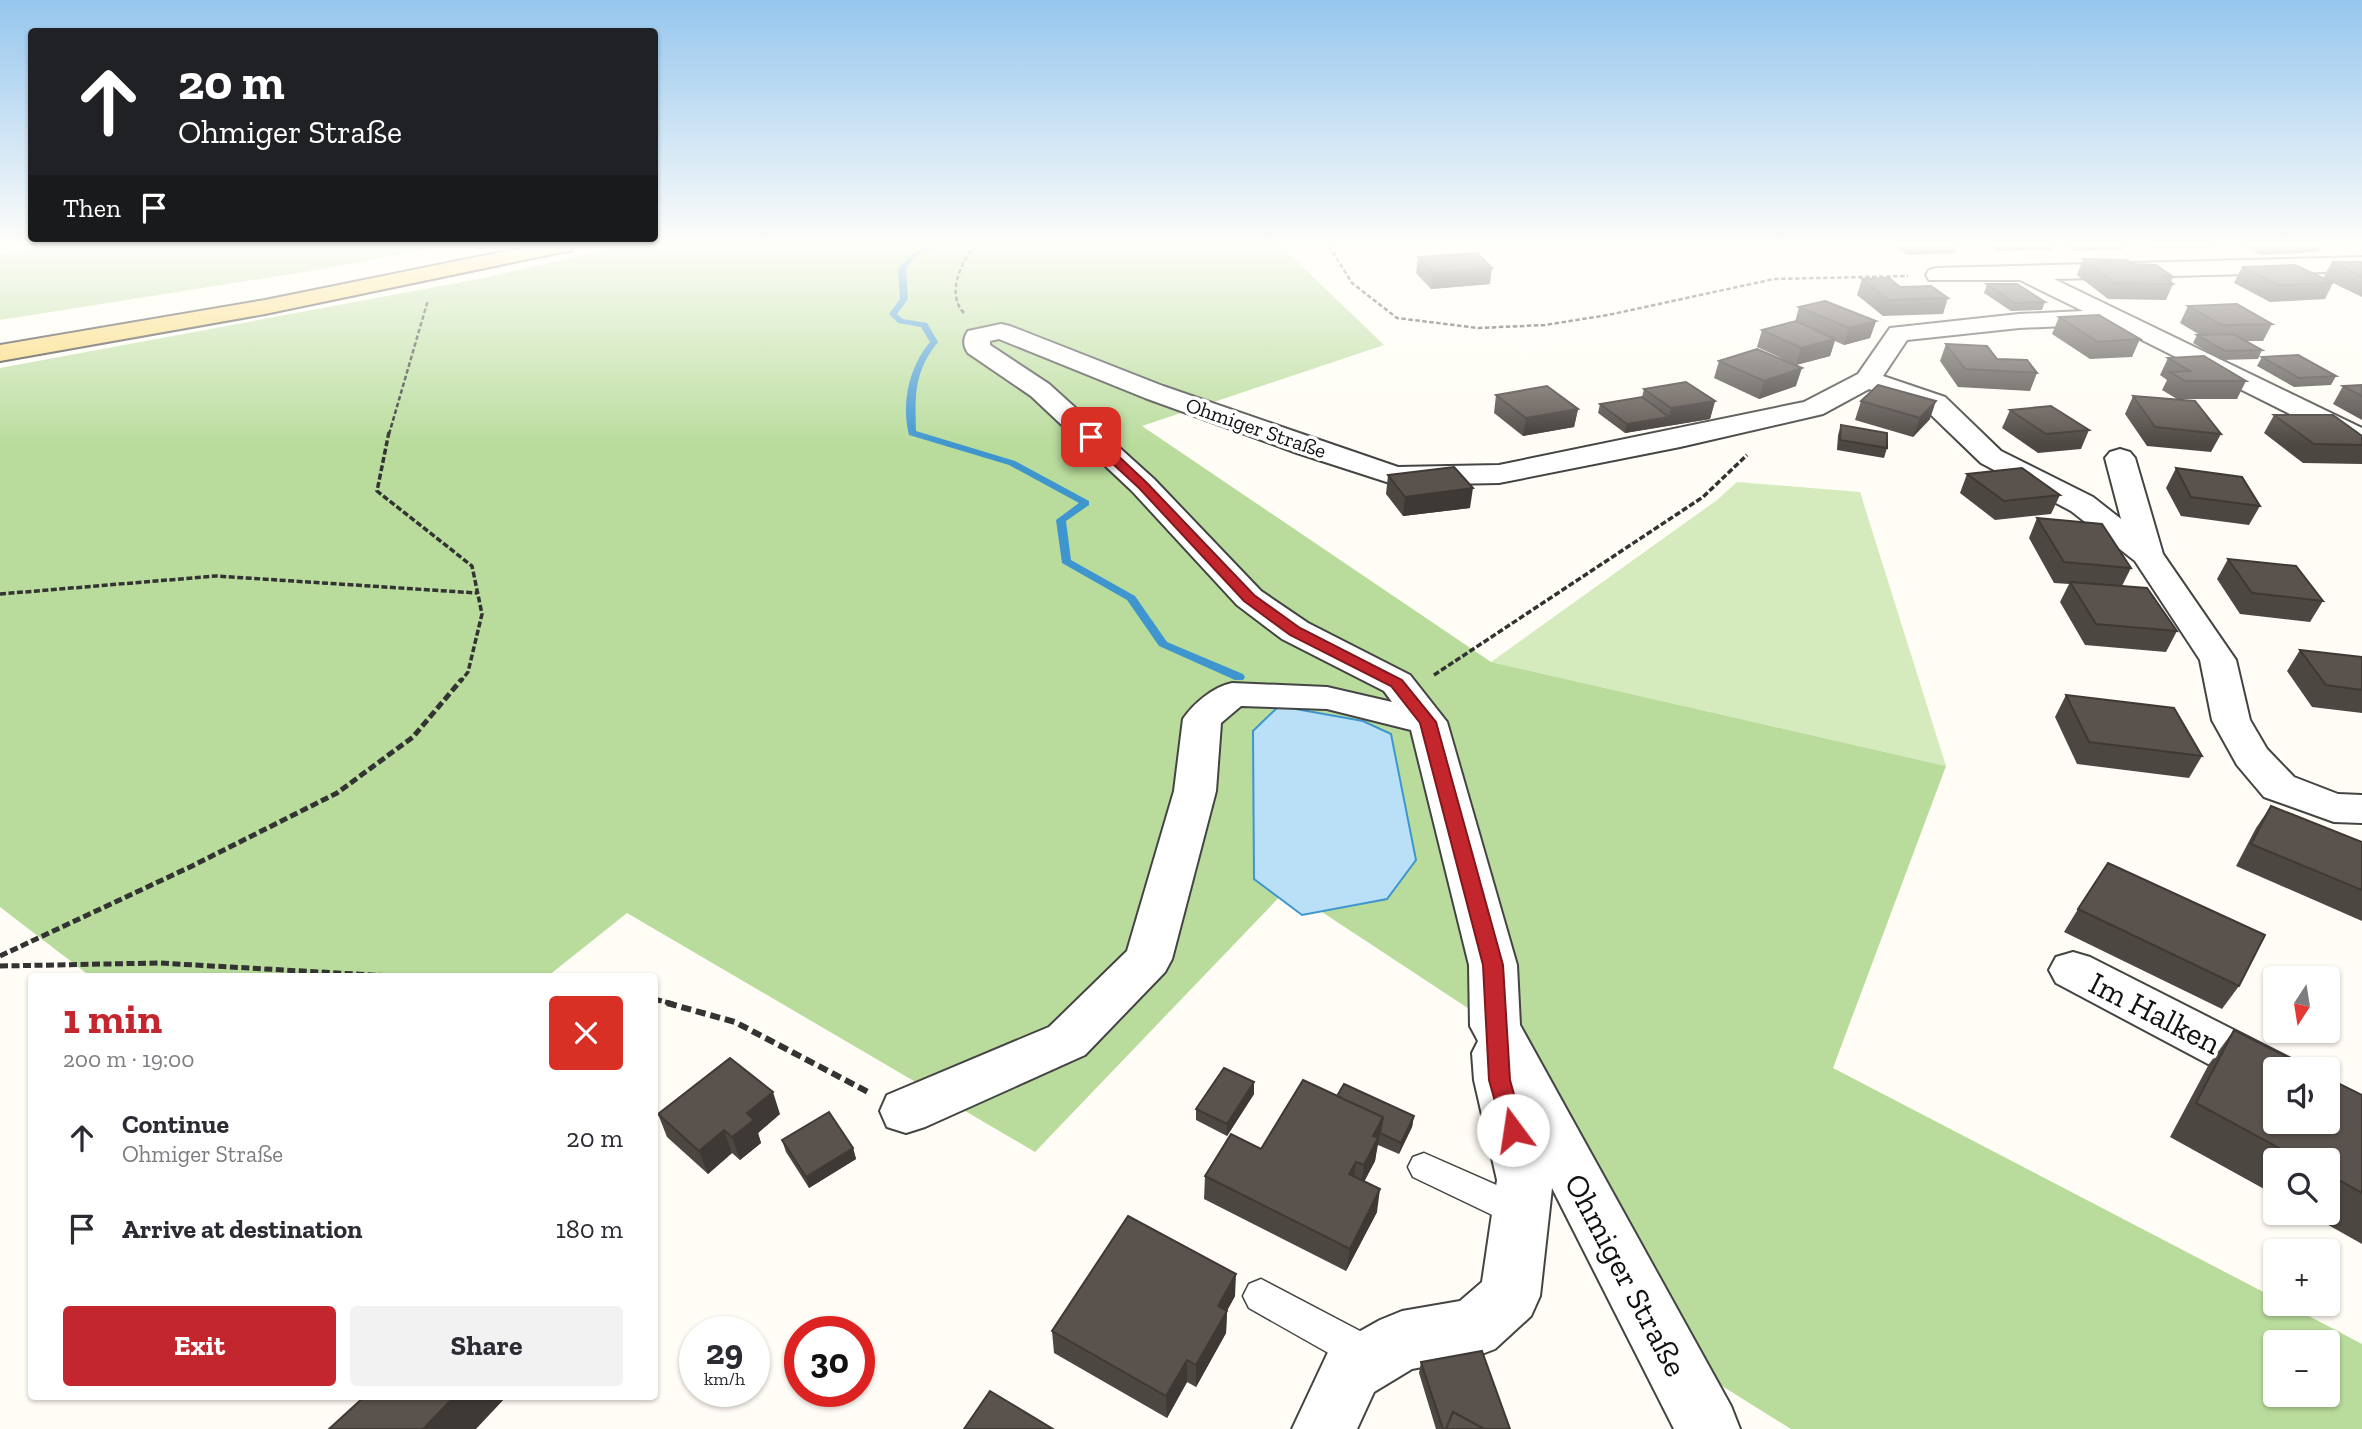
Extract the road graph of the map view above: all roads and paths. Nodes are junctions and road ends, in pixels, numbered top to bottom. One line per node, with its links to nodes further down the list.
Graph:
1 (147, 313): 10 (main road)
2 (232, 313): 11 (main road)
3 (424, 313): 17 (path)
4 (964, 313): 9 (path)
5 (1390, 313): 6 (path)
6 (1616, 313)
7 (2103, 313): 8 (street)
8 (2112, 317): 12 (street, Ohmiger Straße); 14 (street)
9 (989, 334): 13 (street, Ohmiger Straße); 19 (street)
10 (0, 339)
11 (0, 353)
12 (1867, 380): 13 (street, Ohmiger Straße); 16 (street)
13 (1791, 413): 19 (path)
14 (2362, 439)
15 (2120, 458): 16 (street)
16 (2147, 554): 20 (street)
17 (478, 593): 18 (path); 21 (path)
18 (0, 594)
19 (1418, 709): 26 (street, Ohmiger Straße); 28 (street)
20 (2362, 809)
21 (0, 956)
22 (0, 966): 24 (path)
23 (2073, 970): 27 (street, Im Halken)
24 (337, 973)
25 (658, 1000): 28 (path)
26 (1495, 1026): 30 (street); 34 (street, Ohmiger Straße)
27 (2263, 1069)
28 (906, 1111)
29 (1424, 1167): 30 (lane)
30 (1521, 1212): 32 (street)
31 (1261, 1296): 32 (lane)
32 (1374, 1358): 33 (street)
33 (1324, 1429)
34 (1708, 1429)

